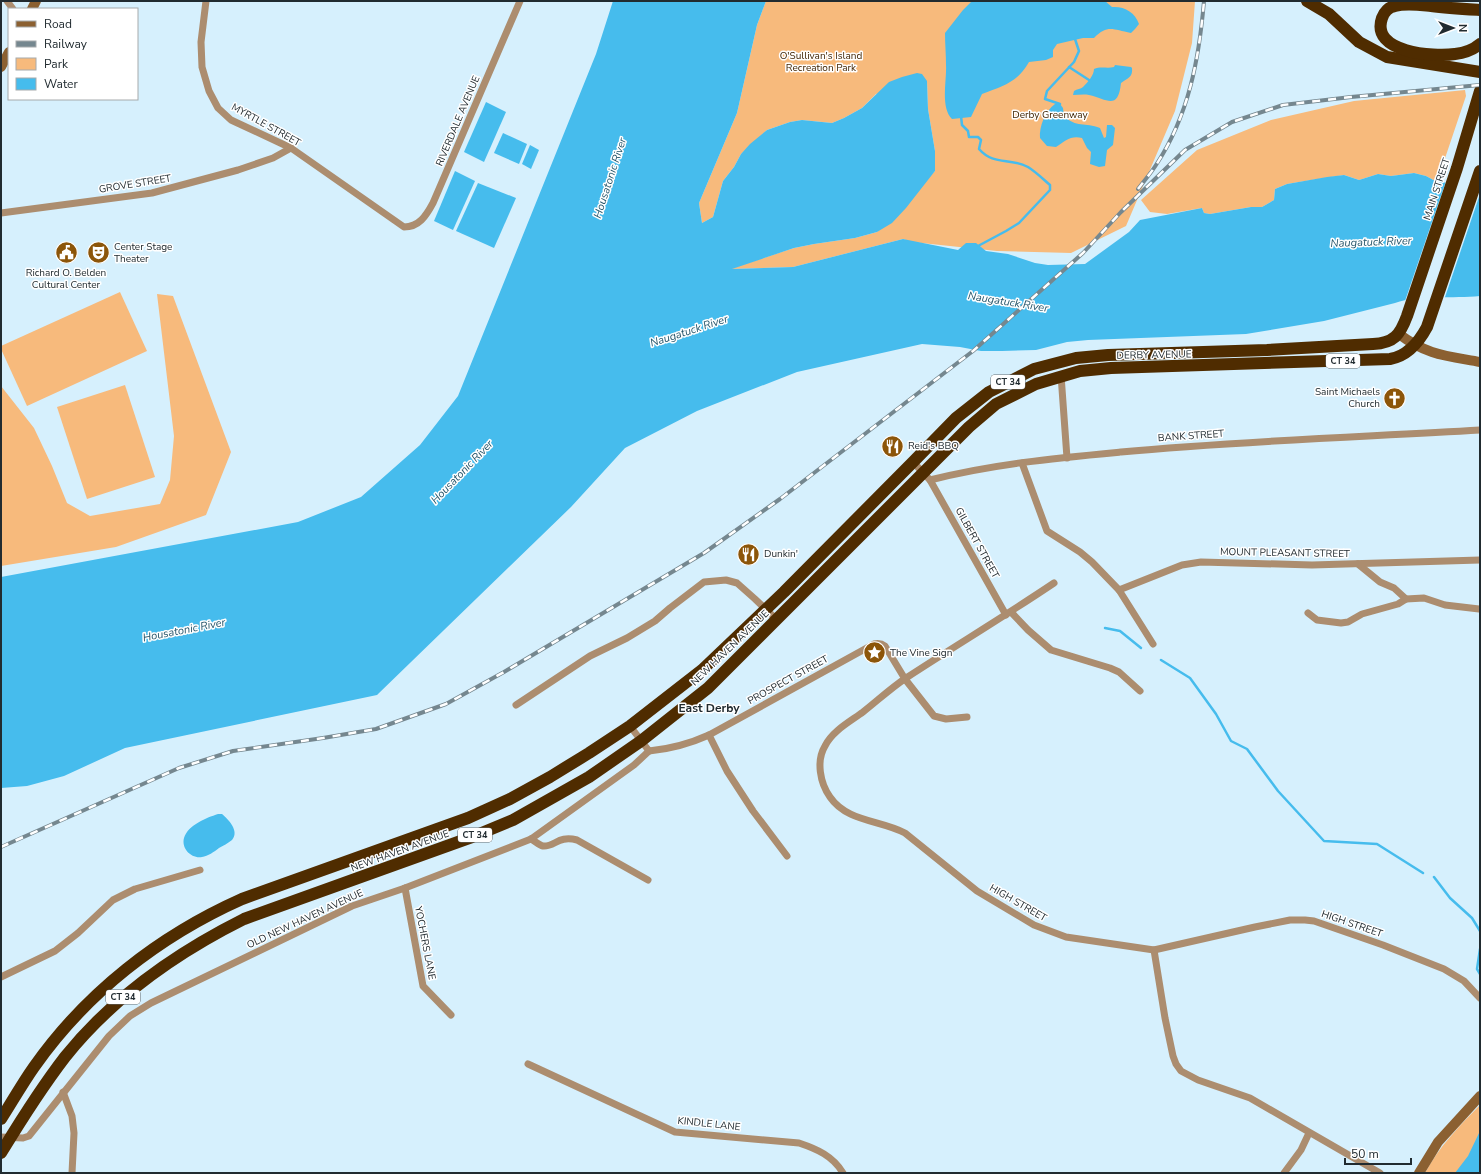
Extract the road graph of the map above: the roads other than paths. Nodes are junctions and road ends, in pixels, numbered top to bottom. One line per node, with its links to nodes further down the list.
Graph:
1 (206, 1): 10 (street, MYRTLE STREET)
2 (520, 1): 13 (street, RIVERDALE AVENUE)
3 (1307, 1): 8 (highway)
4 (1480, 10): 5 (highway)
5 (1480, 44)
6 (8, 54): 7 (main road)
7 (1, 67)
8 (1480, 72)
9 (1480, 93): 14 (highway, MAIN STREET)
10 (291, 148): 12 (street, GROVE STREET); 13 (street, MYRTLE STREET)
11 (1480, 172): 15 (highway, CT 34)
12 (1, 213)
13 (396, 223)
14 (1399, 334): 15 (main road); 16 (highway, DERBY AVENUE / CT 34)
15 (1415, 345): 18 (main road); 19 (highway, DERBY AVENUE / CT 34)
16 (1267, 350): 17 (highway, DERBY AVENUE / CT 34); 19 (highway)
17 (1128, 355): 20 (highway); 24 (highway, DERBY AVENUE / CT 34)
18 (1480, 362)
19 (1268, 364): 20 (highway, DERBY AVENUE / CT 34)
20 (1128, 368): 21 (highway, DERBY AVENUE / CT 34)
21 (1061, 375): 23 (street); 26 (highway, DERBY AVENUE / CT 34)
22 (1480, 430): 23 (street, BANK STREET)
23 (1067, 458): 25 (street, BANK STREET)
24 (913, 462): 26 (street); 33 (highway, NEW HAVEN AVENUE / CT 34)
25 (1022, 463): 26 (street, BANK STREET); 30 (street)
26 (927, 477): 35 (street, GILBERT STREET); 36 (highway, NEW HAVEN AVENUE / CT 34)
27 (1480, 560): 28 (street, MOUNT PLEASANT STREET)
28 (1358, 564): 30 (street, MOUNT PLEASANT STREET); 31 (street)
29 (1054, 583): 35 (street, HIGH STREET)
30 (1119, 590): 37 (street)
31 (1406, 598): 32 (street); 34 (street)
32 (1479, 609)
33 (766, 610): 36 (street); 40 (street); 42 (highway, NEW HAVEN AVENUE / CT 34)
34 (1308, 613)
35 (1008, 614): 38 (street, HIGH STREET); 39 (street, GILBERT STREET)
36 (776, 620): 44 (highway, NEW HAVEN AVENUE / CT 34)
37 (1153, 644)
38 (905, 679): 41 (street, PROSPECT STREET); 43 (street, PROSPECT STREET); 53 (street, HIGH STREET)
39 (1140, 691)
40 (516, 705)
41 (967, 717)
42 (630, 726): 44 (street); 50 (highway, NEW HAVEN AVENUE / CT 34)
43 (709, 736): 45 (street, PROSPECT STREET); 47 (street)
44 (641, 741): 45 (street); 52 (highway, NEW HAVEN AVENUE / CT 34)
45 (649, 751): 46 (street, OLD NEW HAVEN AVENUE)
46 (532, 839): 49 (street); 51 (street, OLD NEW HAVEN AVENUE)
47 (787, 856)
48 (200, 870): 54 (street)
49 (648, 880)
50 (290, 882): 52 (highway); 60 (highway, NEW HAVEN AVENUE / CT 34)
51 (405, 888): 56 (street, YOCHERS LANE); 58 (street, OLD NEW HAVEN AVENUE)
52 (295, 900): 62 (highway, NEW HAVEN AVENUE / CT 34)
53 (1154, 950): 55 (street, HIGH STREET); 61 (street)
54 (1, 977)
55 (1480, 998)
56 (451, 1015)
57 (528, 1064): 65 (street, KINDLE LANE)
58 (63, 1092): 62 (street, OLD NEW HAVEN AVENUE); 64 (street)
59 (1480, 1096): 68 (main road)
60 (1, 1119)
61 (1309, 1133): 66 (street); 67 (street)
62 (6, 1138): 63 (highway, NEW HAVEN AVENUE / CT 34)
63 (1, 1153)
64 (72, 1173)
65 (843, 1173)
66 (1284, 1173)
67 (1380, 1173)
68 (1419, 1173)

